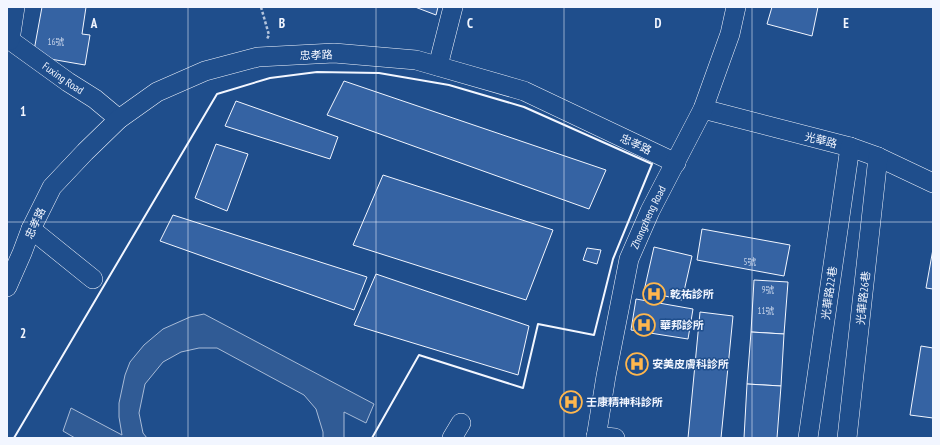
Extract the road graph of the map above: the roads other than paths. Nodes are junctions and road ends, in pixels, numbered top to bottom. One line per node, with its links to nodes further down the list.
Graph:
1 (15, 7): 4 (street)
2 (453, 7): 5 (street)
3 (736, 7): 6 (street, Zhongzheng Road)
4 (8, 39): 7 (street, Fuxing Road)
5 (438, 66): 7 (street, 忠孝路); 10 (street, 忠孝路)
6 (703, 109): 8 (street, 光華路); 10 (street, Zhongzheng Road)
7 (119, 119): 12 (street, 忠孝路)
8 (850, 147): 9 (street, 光華路); 18 (street, 光華路22巷)
9 (878, 157): 11 (street, 光華路); 19 (street, 光華路26巷)
10 (676, 163): 17 (street, Zhongzheng Road)
11 (933, 183)
12 (31, 229): 13 (street, 忠孝路); 15 (street)
13 (22, 253): 14 (street, 忠孝路); 16 (street, 忠孝路)
14 (7, 267)
15 (93, 279)
16 (7, 287)
17 (602, 437)
18 (808, 438)
19 (847, 438)

